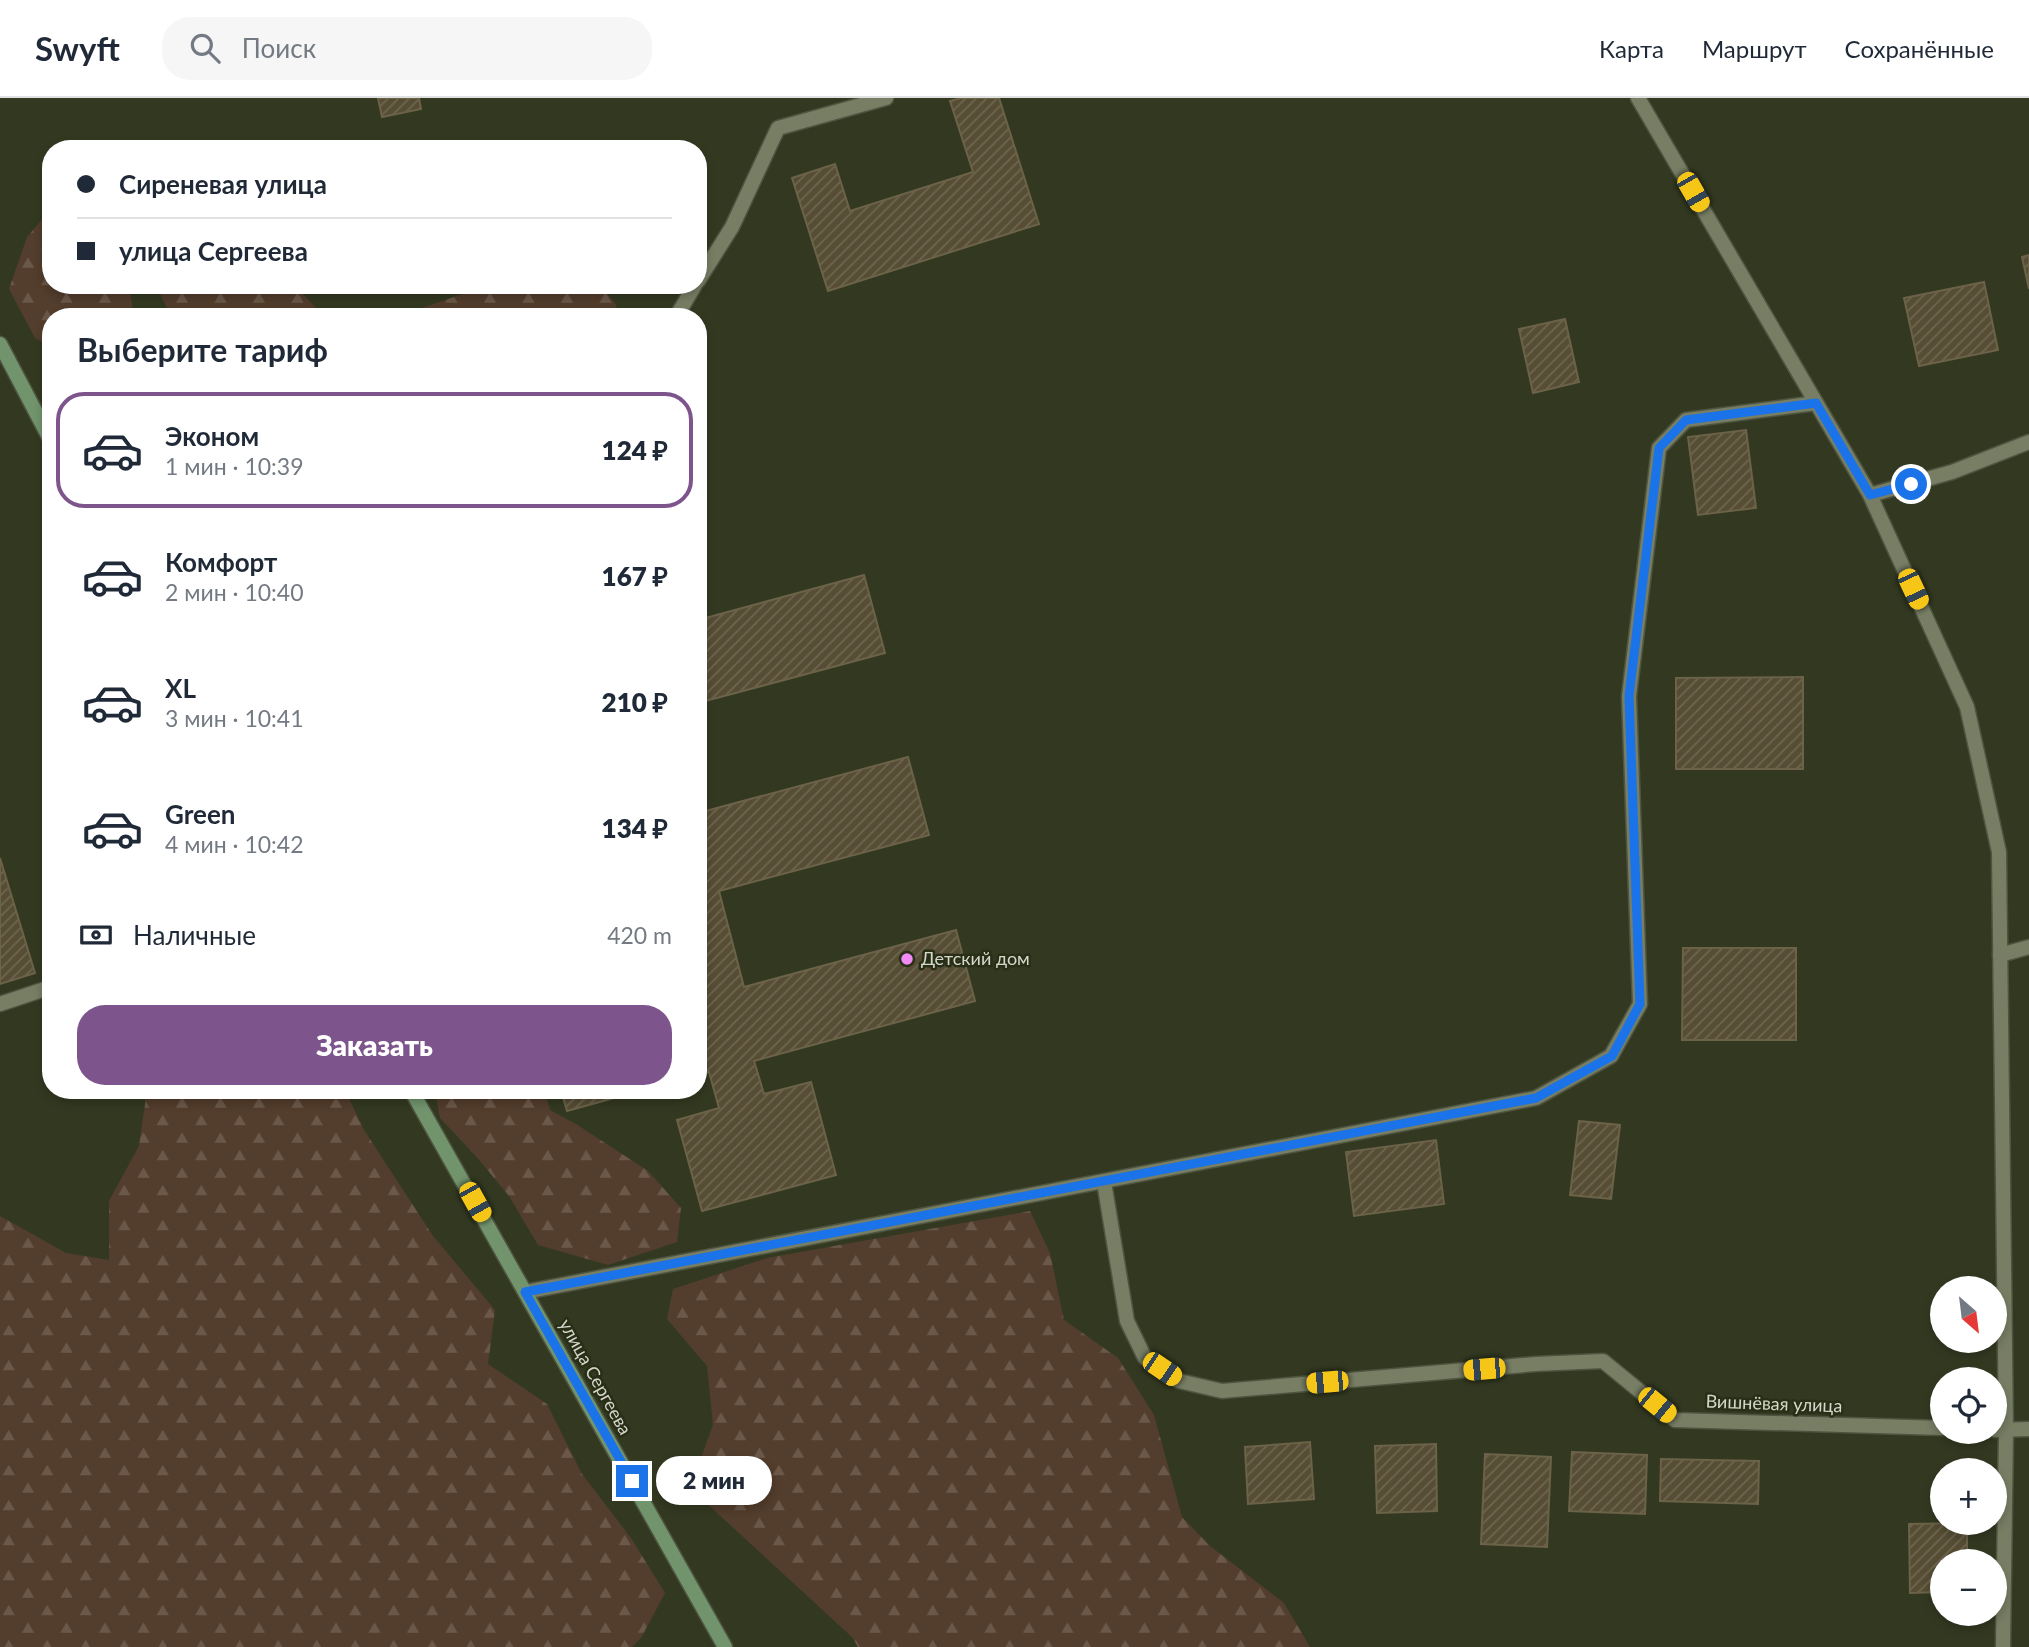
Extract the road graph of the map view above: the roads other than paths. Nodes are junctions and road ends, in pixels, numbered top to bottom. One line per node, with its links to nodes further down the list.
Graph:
1 (886, 98): 3 (street)
2 (1638, 98): 5 (street)
3 (707, 267)
4 (0, 344): 6 (main road)
5 (1816, 403): 8 (street); 14 (street)
6 (42, 423)
7 (2029, 442): 8 (street)
8 (1870, 495): 10 (street)
9 (2029, 947): 10 (street)
10 (2000, 955): 16 (street)
11 (42, 990): 12 (street)
12 (0, 1003)
13 (416, 1099): 15 (main road, улица Сергеева)
14 (1104, 1182): 15 (street); 17 (street, Вишнёвая улица)
15 (525, 1292): 21 (main road, улица Сергеева)
16 (2000, 1367)
17 (1930, 1429)
18 (2029, 1429): 19 (street)
19 (2007, 1430)
20 (2000, 1444): 22 (street)
21 (725, 1647)
22 (2003, 1647)

